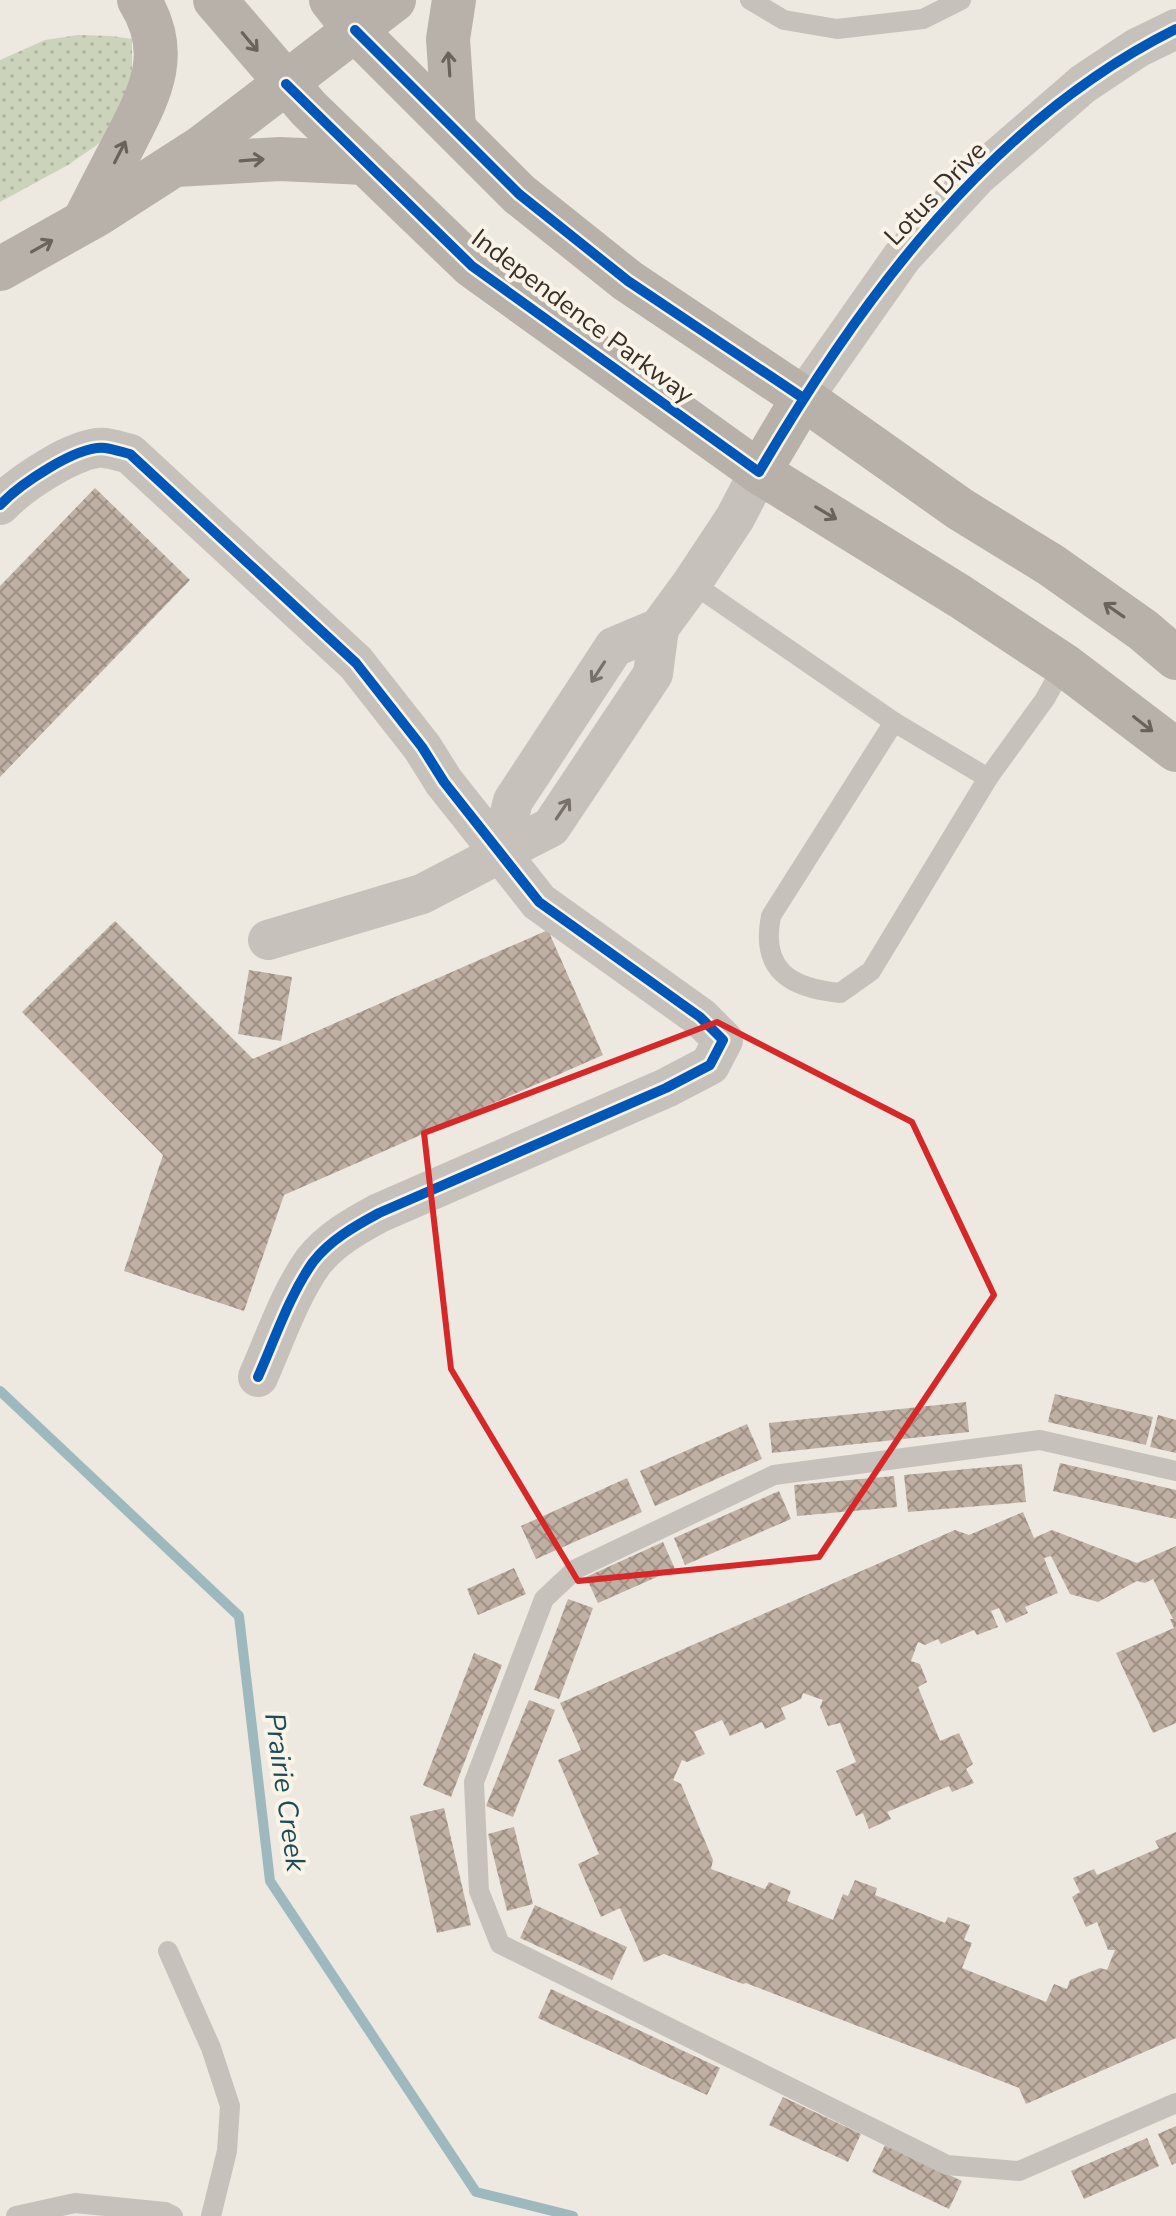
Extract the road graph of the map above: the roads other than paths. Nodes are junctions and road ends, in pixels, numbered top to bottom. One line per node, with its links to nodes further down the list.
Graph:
1 (139, 0): 13 (main road, one-way to 1)
2 (215, 0): 9 (main road, Independence Parkway, one-way to 9)
3 (394, 0): 7 (main road)
4 (454, 0): 10 (main road, one-way to 4)
5 (750, 0): 6 (lane)
6 (961, 0)
7 (343, 15): 9 (main road); 10 (main road)
8 (1176, 29): 15 (street, Lotus Drive)
9 (286, 84): 11 (main road, Independence Parkway); 12 (main road)
10 (454, 128): 15 (main road)
11 (365, 163): 12 (main road, one-way to 11); 16 (main road, Independence Parkway)
12 (174, 165): 13 (main road)
13 (84, 221): 14 (main road, one-way to 13)
14 (0, 269)
15 (803, 398): 16 (main road); 19 (main road, one-way to 15)
16 (759, 472): 18 (street); 20 (main road, Independence Parkway, one-way to 20)
17 (0, 505): 24 (street)
18 (692, 583): 21 (lane); 24 (street)
19 (1176, 658)
20 (1064, 665): 22 (main road, Independence Parkway, one-way to 22); 23 (lane)
21 (894, 722): 23 (lane); 23 (lane)
22 (1176, 750)
23 (988, 778)
24 (500, 852): 25 (street); 26 (street)
25 (268, 940)
26 (258, 1377)
27 (1176, 1471): 29 (lane)
28 (168, 1951): 32 (lane)
29 (1176, 2103)
30 (16, 2216): 31 (lane)
31 (173, 2216)
32 (211, 2216)

